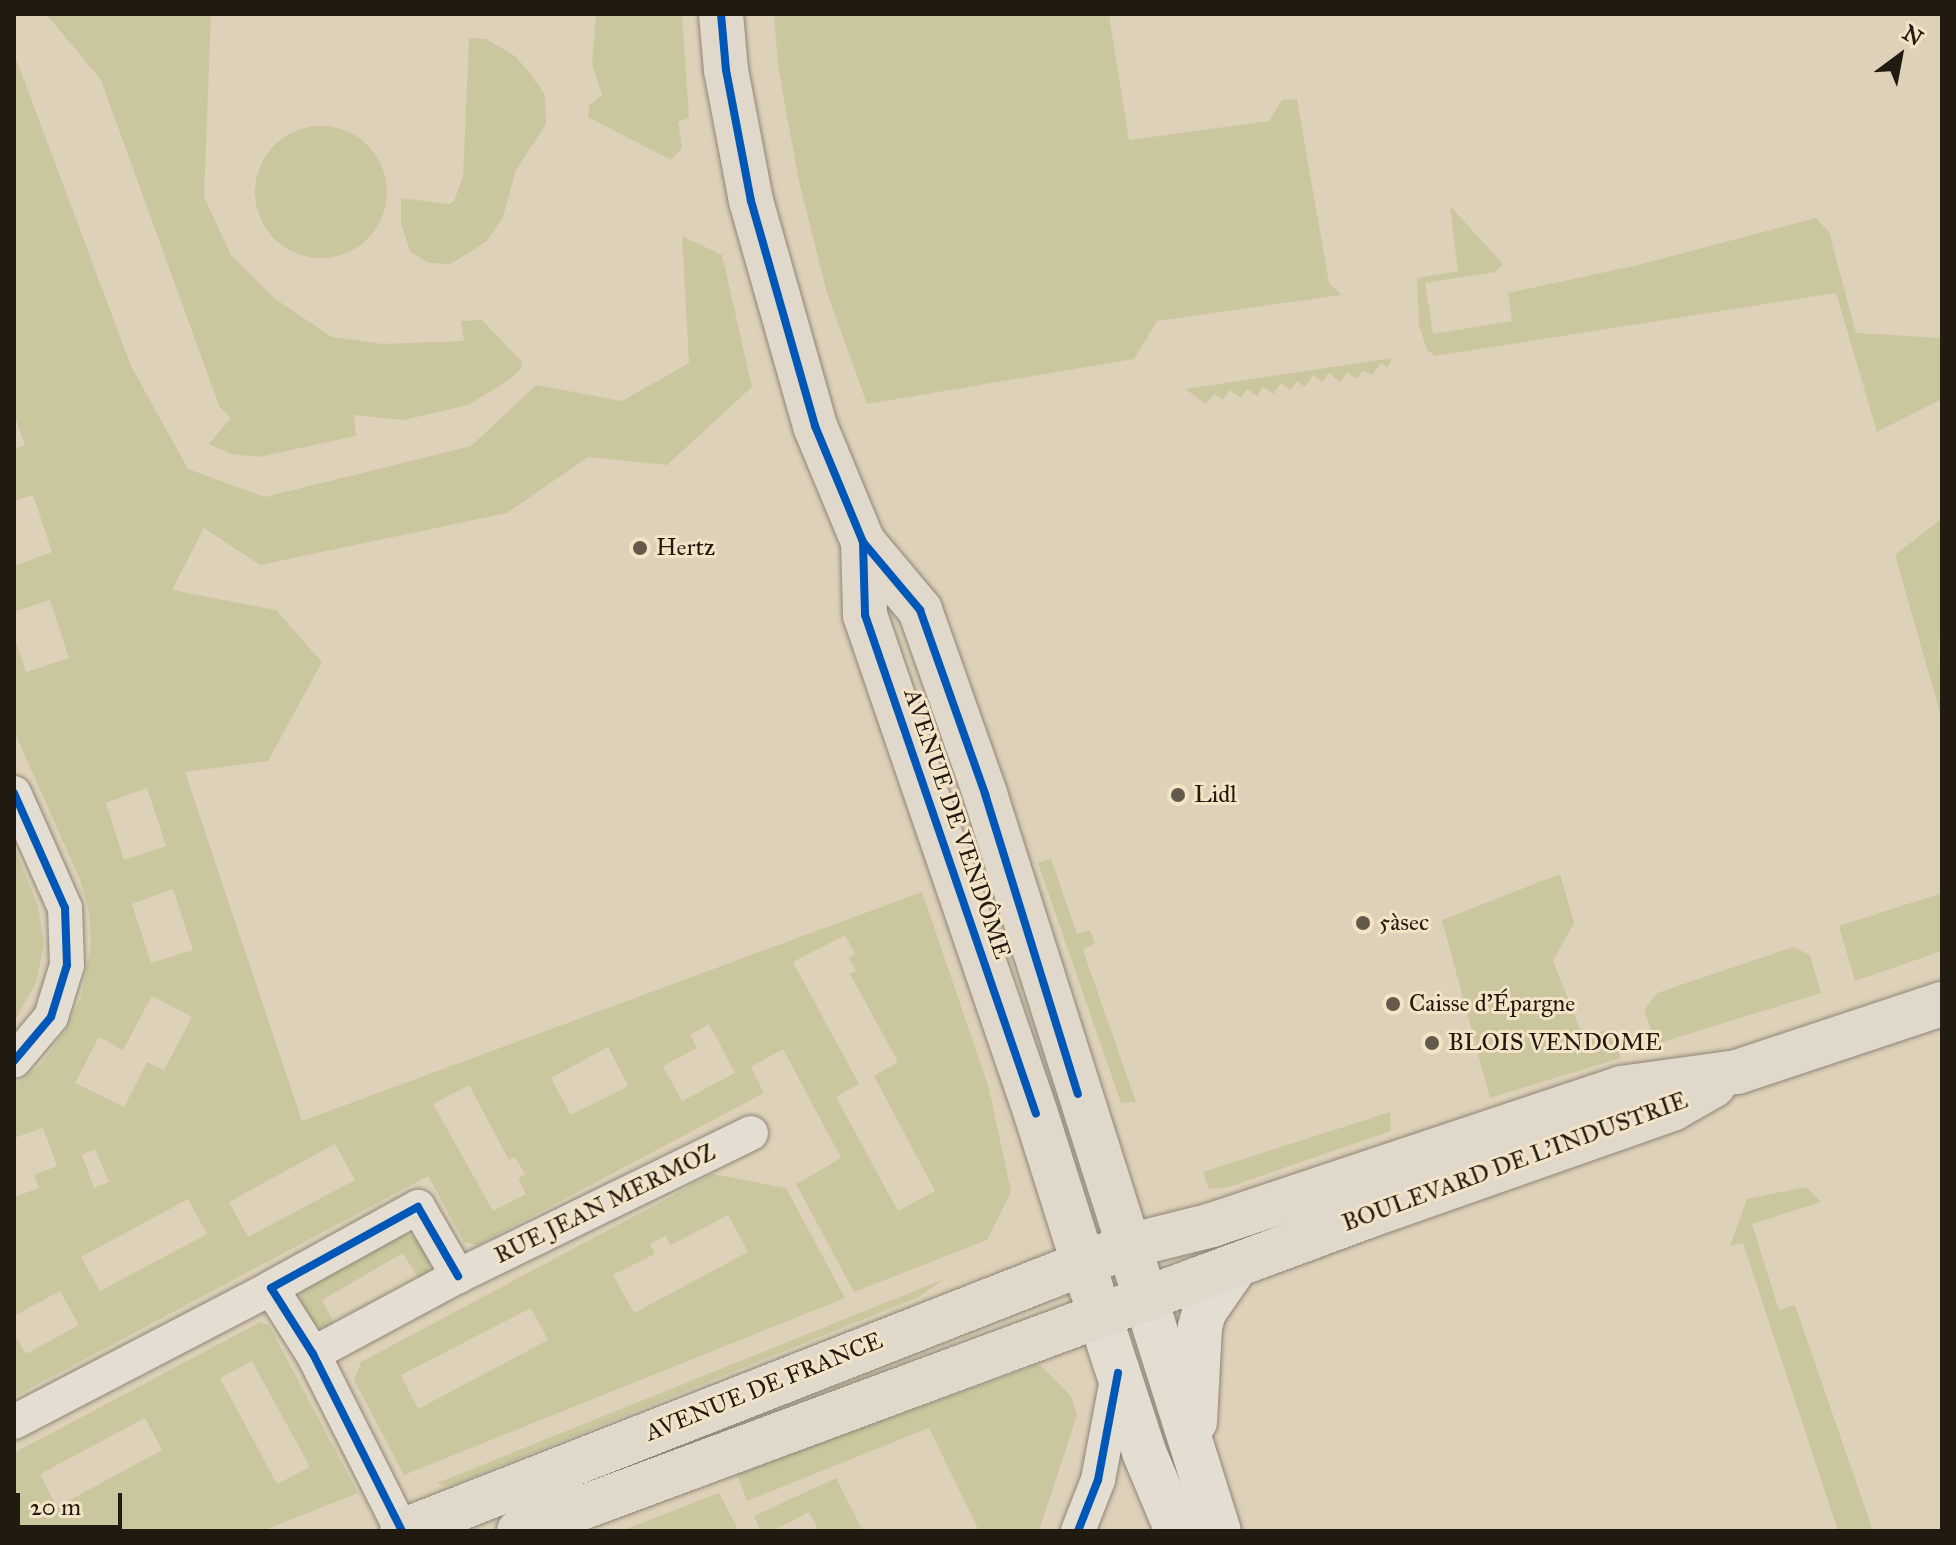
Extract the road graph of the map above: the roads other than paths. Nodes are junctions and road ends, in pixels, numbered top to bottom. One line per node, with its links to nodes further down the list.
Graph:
1 (721, 14): 2 (main road, AVENUE DE VENDÔME)
2 (863, 542): 8 (main road, AVENUE DE VENDÔME); 9 (main road, AVENUE DE VENDÔME)
3 (14, 793): 5 (street)
4 (1942, 1004): 6 (main road)
5 (14, 1061)
6 (1737, 1072): 8 (main road, BOULEVARD DE L'INDUSTRIE); 10 (main road, BOULEVARD DE L'INDUSTRIE)
7 (751, 1133): 11 (street, RUE JEAN MERMOZ)
8 (1128, 1246): 9 (main road, AVENUE DE FRANCE); 13 (main road, AVENUE DE VENDÔME)
9 (1083, 1262): 14 (main road, AVENUE DE VENDÔME); 21 (main road, AVENUE DE FRANCE)
10 (1236, 1266): 13 (main road, BOULEVARD DE L'INDUSTRIE); 18 (main road)
11 (458, 1276): 12 (street); 15 (street, RUE JEAN MERMOZ)
12 (271, 1288): 15 (street); 17 (street)
13 (1146, 1300): 14 (main road, BOULEVARD DE L'INDUSTRIE); 18 (main road, AVENUE DE VENDÔME)
14 (1100, 1317): 16 (main road, AVENUE DE VENDÔME); 22 (main road, AVENUE DE FRANCE)
15 (313, 1354): 21 (street)
16 (1118, 1373): 19 (main road, AVENUE DE VENDÔME); 20 (street)
17 (14, 1422)
18 (1194, 1445): 25 (main road, AVENUE DE VENDÔME)
19 (1144, 1452): 20 (street); 24 (main road, AVENUE DE VENDÔME)
20 (1098, 1480): 23 (street)
21 (402, 1531)
22 (519, 1531)
23 (1078, 1531)
24 (1177, 1531)
25 (1219, 1531)

